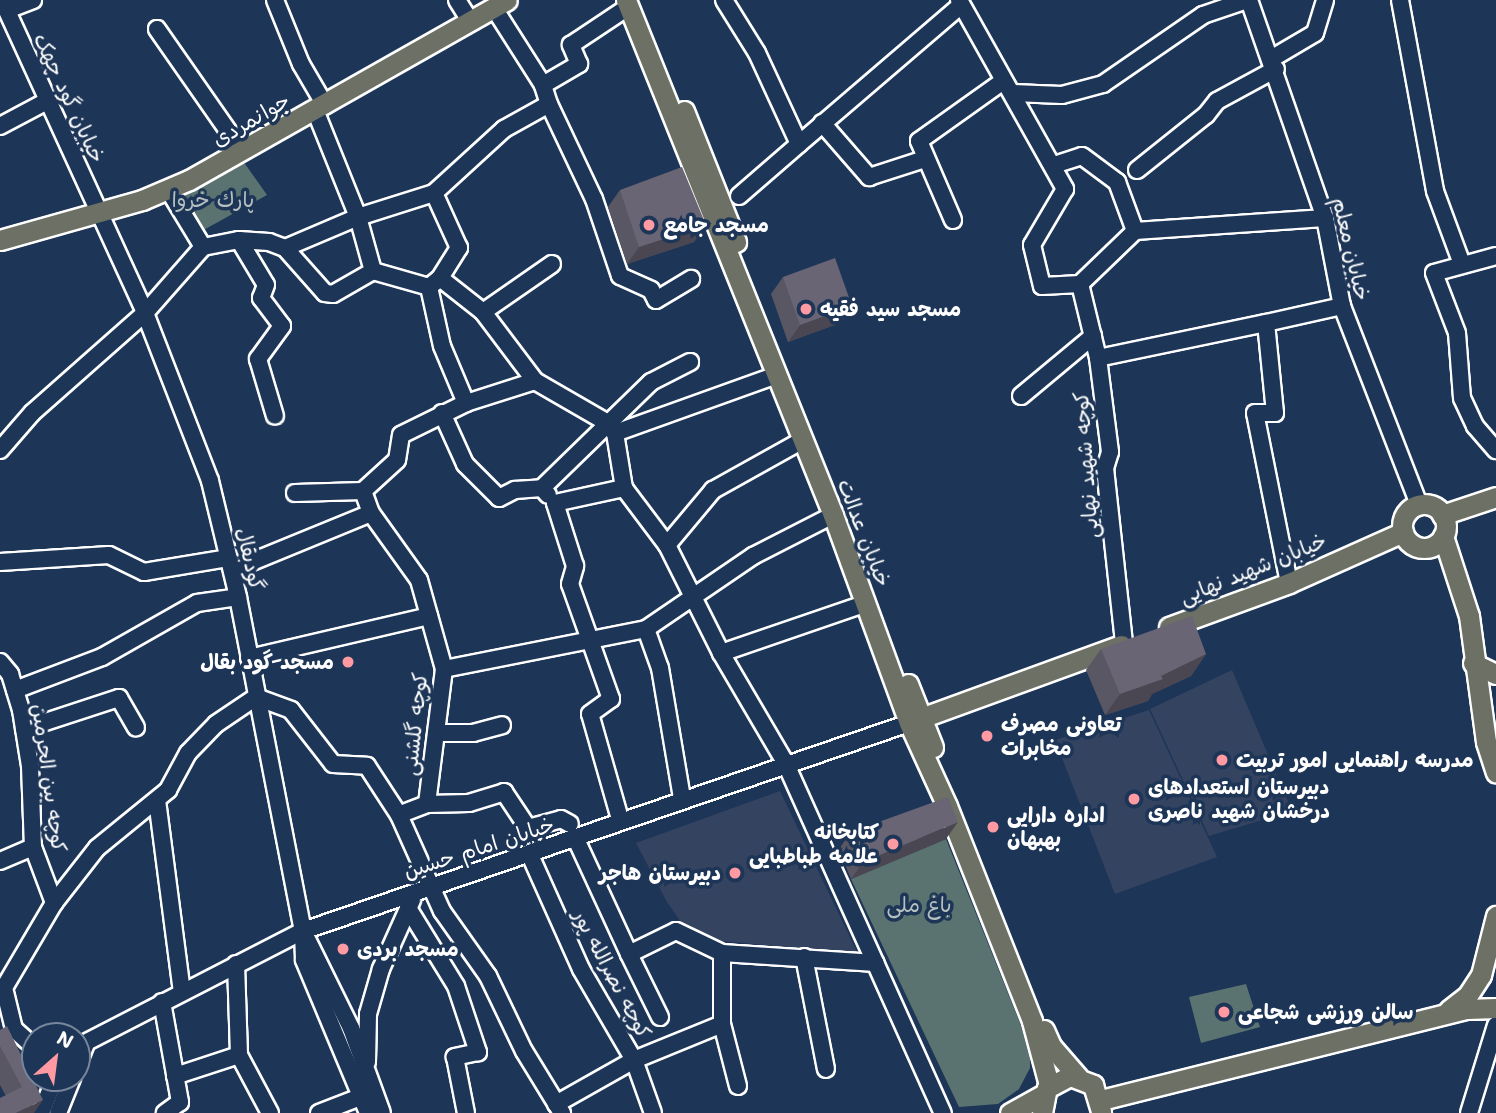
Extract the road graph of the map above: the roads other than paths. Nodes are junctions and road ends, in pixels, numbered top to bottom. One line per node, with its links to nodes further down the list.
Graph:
1 (33, 0): 11 (street)
2 (275, 0): 19 (street)
3 (457, 0): 12 (street)
4 (724, 0): 22 (street)
5 (1248, 0): 14 (street, خیابان معلم); 16 (street)
6 (1325, 0): 14 (street)
7 (1400, 0): 41 (street)
8 (631, 2): 15 (street); 53 (main road, خیابان عدالت); 95 (main road, خیابان عدالت)
9 (960, 2): 16 (street); 20 (street)
10 (500, 4): 12 (main road, جوانمردی); 15 (street)
11 (4, 5): 17 (street, خیابان گود چهک)
12 (471, 22): 19 (main road, جوانمردی)
13 (157, 29): 23 (street)
14 (1274, 64): 26 (street); 32 (street, خیابان معلم)
15 (543, 85): 18 (street)
16 (1008, 87): 24 (street); 25 (street)
17 (47, 101): 21 (street); 30 (street, خیابان گود چهک)
18 (549, 104): 28 (street); 43 (street)
19 (320, 107): 23 (main road, جوانمردی); 31 (street)
20 (822, 124): 22 (street); 24 (street)
21 (0, 126)
22 (799, 144): 29 (street)
23 (242, 151): 27 (main road, جوانمردی)
24 (925, 159): 33 (street)
25 (1054, 165): 34 (street); 45 (street)
26 (1137, 170)
27 (168, 189): 30 (main road, جوانمردی); 37 (street)
28 (434, 193): 31 (street); 44 (street)
29 (739, 196)
30 (100, 212): 35 (main road, جوانمردی); 48 (street, گودبقال)
31 (358, 217): 38 (street); 42 (street)
32 (1325, 218): 34 (street); 46 (street, خیابان معلم)
33 (953, 220)
34 (1135, 231): 45 (street)
35 (0, 240)
36 (239, 240): 37 (street); 38 (street); 58 (street)
37 (203, 247): 48 (street)
38 (285, 248): 42 (street)
39 (1496, 256): 41 (street)
40 (552, 264): 47 (street)
41 (1462, 264): 62 (street)
42 (373, 271): 44 (street)
43 (691, 279)
44 (434, 282): 47 (street); 56 (street)
45 (1080, 284): 50 (street, کوچه شهید نهایی)
46 (1342, 306): 49 (street); 69 (street, خیابان معلم)
47 (482, 312): 54 (street)
48 (145, 313): 61 (street); 77 (street, گودبقال)
49 (1266, 323): 51 (street); 78 (street)
50 (1093, 336): 51 (street, کوچه شهید نهایی); 55 (street)
51 (1098, 358): 85 (street, کوچه شهید نهایی)
52 (690, 362): 59 (street)
53 (777, 375): 59 (street); 60 (main road, خیابان عدالت)
54 (535, 382): 56 (street); 59 (street)
55 (1021, 396)
56 (466, 404): 57 (street)
57 (442, 413): 63 (street); 65 (street)
58 (275, 416)
59 (611, 427): 63 (street); 64 (street)
60 (803, 440): 71 (main road, خیابان عدالت); 75 (street)
61 (0, 450)
62 (1496, 450)
63 (542, 488): 68 (street)
64 (624, 488): 68 (street); 75 (street)
65 (363, 491): 66 (street); 70 (street, کوچه گلشنی)
66 (295, 493)
67 (1496, 497): 72 (main road)
68 (555, 503): 84 (street)
69 (1419, 505): 72 (main road); 73 (main road)
70 (371, 513): 77 (street); 82 (street, کوچه گلشنی)
71 (833, 515): 79 (street); 81 (main road, خیابان عدالت)
72 (1442, 515): 74 (main road)
73 (1403, 532): 74 (main road); 78 (main road, خیابان شهید نهایی)
74 (1438, 541): 90 (main road)
75 (667, 545): 79 (street)
76 (0, 562): 77 (street)
77 (230, 564): 80 (street, گودبقال)
78 (1289, 583): 85 (main road, خیابان شهید نهایی)
79 (696, 595): 83 (street); 86 (street)
80 (238, 597): 87 (street, گودبقال); 93 (street)
81 (867, 603): 86 (street); 95 (main road, خیابان عدالت)
82 (429, 616): 87 (street); 91 (street, کوچه گلشنی)
83 (646, 629): 84 (street); 102 (street)
84 (586, 638): 91 (street); 106 (street)
85 (1124, 644): 95 (main road, خیابان شهید نهایی)
86 (722, 653): 100 (street)
87 (249, 658): 94 (street, گودبقال)
88 (1496, 658): 90 (main road)
89 (0, 662): 93 (street, کوچه بین الحرمین)
90 (1474, 663): 92 (main road); 101 (main road)
91 (444, 669): 99 (street, کوچه گلشنی)
92 (1496, 674)
93 (15, 690): 98 (street, کوچه بین الحرمین)
94 (256, 697): 103 (street); 105 (street); 115 (street, گودبقال)
95 (915, 721): 100 (street, خیابان امام حسین); 136 (main road, خیابان عدالت); 141 (main road, خیابان عدالت)
96 (502, 725): 99 (street)
97 (136, 728): 98 (street)
98 (24, 729): 108 (street, کوچه بین الحرمین)
99 (436, 733): 104 (street, کوچه گلشنی)
100 (785, 762): 102 (street, خیابان امام حسین); 119 (street)
101 (1496, 772)
102 (682, 797): 106 (street, خیابان امام حسین)
103 (157, 800): 112 (street); 122 (street)
104 (427, 804): 105 (street, کوچه گلشنی); 107 (street)
105 (399, 815): 111 (street)
106 (620, 819): 107 (street, خیابان امام حسین)
107 (573, 831): 109 (street, خیابان امام حسین); 117 (street)
108 (33, 847): 110 (street); 112 (street, کوچه بین الحرمین)
109 (530, 855): 111 (street, خیابان امام حسین); 132 (street, کوچه نصرالله پور)
110 (0, 861)
111 (424, 889): 113 (street); 115 (street, خیابان امام حسین); 143 (street)
112 (54, 903): 121 (street)
113 (408, 908): 134 (street); 151 (street)
114 (1496, 916): 126 (main road)
115 (303, 932): 120 (street, خیابان امام حسین); 134 (street); 140 (street)
116 (722, 953): 117 (street); 118 (street); 127 (street)
117 (629, 954): 125 (street)
118 (804, 957): 119 (street); 133 (street)
119 (876, 963): 153 (street)
120 (236, 964): 122 (street, خیابان امام حسین); 131 (street)
121 (2, 987): 129 (street)
122 (182, 992): 123 (street, خیابان امام حسین)
123 (162, 1002): 130 (street, خیابان امام حسین); 135 (street)
124 (1496, 1008): 126 (main road)
125 (660, 1017)
126 (1440, 1017): 142 (main road)
127 (722, 1024): 132 (street); 137 (street)
128 (1496, 1026): 155 (street)
129 (7, 1032)
130 (91, 1041)
131 (239, 1055): 135 (street); 147 (street)
132 (634, 1060): 143 (street); 152 (street, کوچه نصرالله پور)
133 (826, 1069)
134 (367, 1071): 150 (street)
135 (175, 1076): 146 (street)
136 (1078, 1077): 141 (main road); 142 (main road, خیابان عدالت)
137 (738, 1086)
138 (49, 1092): 144 (street)
139 (66, 1092): 145 (street)
140 (363, 1096): 148 (street); 149 (street)
141 (1045, 1098): 154 (main road)
142 (1101, 1107)
143 (559, 1109)
144 (41, 1113)
145 (58, 1113)
146 (165, 1113)
147 (270, 1113)
148 (319, 1113)
149 (368, 1113)
150 (382, 1113)
151 (466, 1113)
152 (653, 1113)
153 (943, 1113)
154 (1010, 1113)
155 (1469, 1113)

